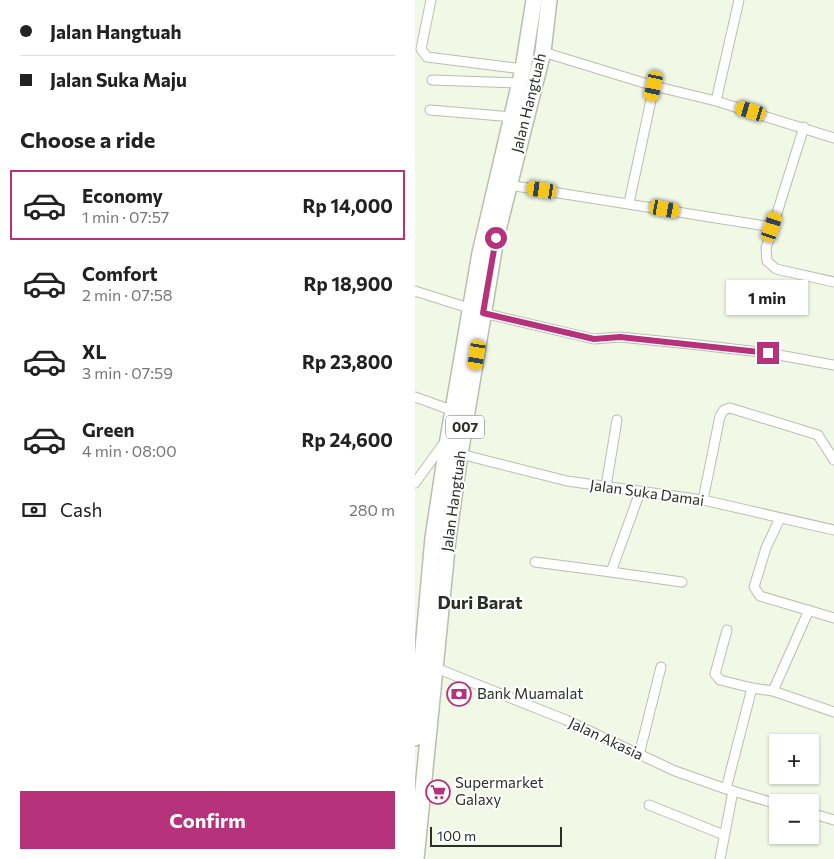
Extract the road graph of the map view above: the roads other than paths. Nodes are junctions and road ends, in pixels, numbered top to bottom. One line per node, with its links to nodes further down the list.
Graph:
1 (431, 0): 6 (street)
2 (533, 0): 6 (highway, Jalan Hangtuah / 007)
3 (549, 0): 5 (highway, Jalan Hangtuah / 007)
4 (739, 0): 9 (street)
5 (543, 52): 8 (street); 14 (highway, Jalan Hangtuah / 007)
6 (522, 76): 7 (street); 11 (highway, Jalan Hangtuah / 007)
7 (432, 80)
8 (654, 86): 9 (street); 15 (street)
9 (716, 100): 12 (street)
10 (430, 110): 11 (street)
11 (513, 117): 19 (highway, Jalan Hangtuah / 007)
12 (804, 127): 13 (street); 16 (street)
13 (834, 138)
14 (508, 185): 15 (street); 19 (highway, Jalan Hangtuah / 007)
15 (629, 203): 16 (street)
16 (772, 227): 17 (street)
17 (834, 282)
18 (415, 292): 19 (street)
19 (477, 311): 20 (highway, Jalan Hangtuah / 007); 21 (street)
20 (471, 354): 23 (highway, Jalan Hangtuah / 007); 26 (highway, Jalan Hangtuah / 007)
21 (834, 365)
22 (415, 397): 23 (street)
23 (454, 411): 25 (highway, Jalan Hangtuah / 007)
24 (617, 420): 29 (street)
25 (447, 439): 28 (street); 42 (highway, Jalan Hangtuah / 007)
26 (461, 454): 29 (street, Jalan Suka Damai); 41 (highway, Jalan Hangtuah / 007)
27 (834, 460): 31 (street)
28 (415, 483)
29 (606, 486): 30 (street, Jalan Suka Damai)
30 (640, 492): 31 (street, Jalan Suka Damai); 35 (street)
31 (703, 500): 32 (street, Jalan Suka Damai)
32 (780, 518): 33 (street, Jalan Suka Damai); 37 (street)
33 (834, 530)
34 (535, 562): 35 (street)
35 (611, 572): 36 (street)
36 (682, 582)
37 (809, 610): 38 (street); 44 (street)
38 (834, 618)
39 (727, 630): 43 (street)
40 (661, 667): 47 (street)
41 (436, 668): 47 (street, Jalan Akasia); 54 (highway, Jalan Hangtuah / 007)
42 (418, 679): 46 (highway, Jalan Hangtuah / 007)
43 (752, 688): 44 (street); 48 (street)
44 (773, 691): 45 (street)
45 (834, 712)
46 (415, 738)
47 (639, 756): 48 (street, Jalan Akasia)
48 (729, 790): 49 (street, Jalan Akasia); 53 (street)
49 (769, 802)
50 (649, 805): 53 (street)
51 (819, 816): 52 (street)
52 (834, 820)
53 (725, 835): 55 (street)
54 (420, 858)
55 (719, 859)

